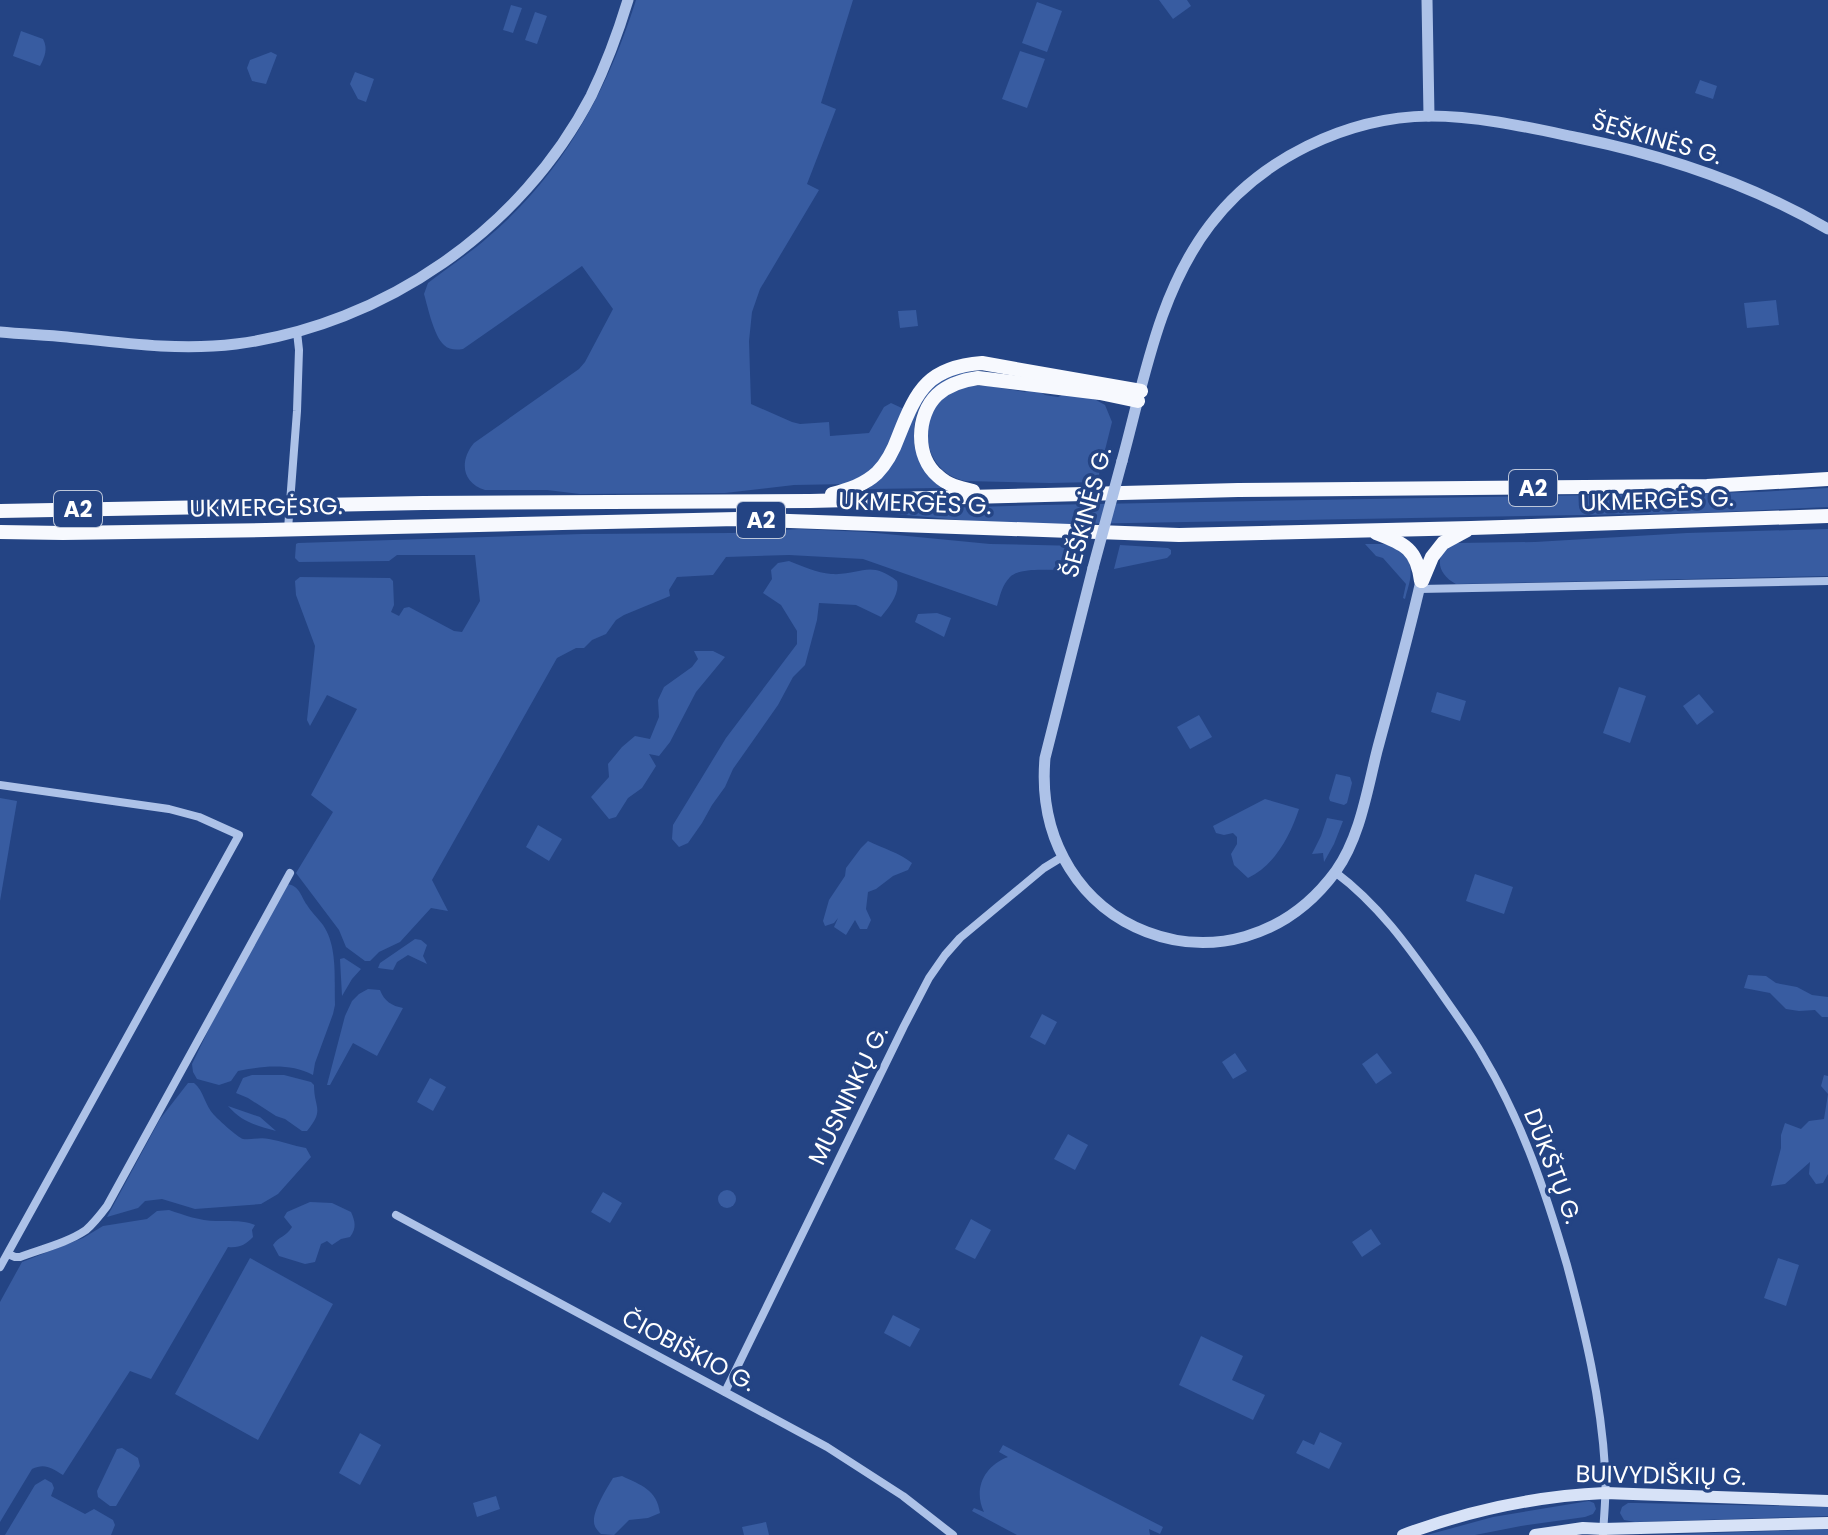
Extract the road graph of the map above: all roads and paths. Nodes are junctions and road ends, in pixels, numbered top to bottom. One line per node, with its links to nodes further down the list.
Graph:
1 (628, 0): 6 (street)
2 (1427, 0): 3 (street)
3 (1429, 116): 4 (street, ŠEŠKINĖS G.); 7 (street, ŠEŠKINĖS G.)
4 (1828, 229)
5 (0, 332): 6 (street)
6 (297, 332): 11 (street)
7 (1140, 396): 9 (highway); 10 (highway); 21 (street, ŠEŠKINĖS G., bridge)
8 (1828, 479): 9 (highway, UKMERGĖS G. / A2)
9 (991, 495): 10 (highway, UKMERGĖS G. / A2)
10 (810, 501): 11 (highway, UKMERGĖS G. / A2)
11 (290, 504): 12 (highway, UKMERGĖS G. / A2); 15 (street)
12 (0, 511)
13 (1828, 516): 14 (highway, UKMERGĖS G. / A2)
14 (1471, 528): 16 (highway, UKMERGĖS G. / A2); 19 (highway)
15 (288, 529): 16 (highway, UKMERGĖS G. / A2); 17 (highway, UKMERGĖS G. / A2)
16 (1369, 530): 19 (highway)
17 (0, 532)
18 (1828, 581): 19 (street)
19 (1420, 585): 22 (street, ŠEŠKINĖS G.)
20 (0, 785): 25 (street)
21 (1062, 857): 22 (street, ŠEŠKINĖS G.); 27 (street, MUSNINKŲ G.)
22 (1335, 872): 28 (street, DŪKŠTŲ G.)
23 (290, 873): 25 (street)
24 (396, 1215): 27 (street, ČIOBIŠKIO G.)
25 (8, 1254): 26 (street)
26 (0, 1267)
27 (725, 1392): 32 (street, ČIOBIŠKIO G.)
28 (1605, 1493): 29 (main road, BUIVYDIŠKIŲ G.); 31 (street, DŪKŠTŲ G.); 33 (main road, BUIVYDIŠKIŲ G.)
29 (1828, 1501)
30 (1828, 1523): 31 (main road, BUIVYDIŠKIŲ G.)
31 (1603, 1532): 34 (main road, BUIVYDIŠKIŲ G.)
32 (953, 1535)
33 (1403, 1535)
34 (1535, 1535)

